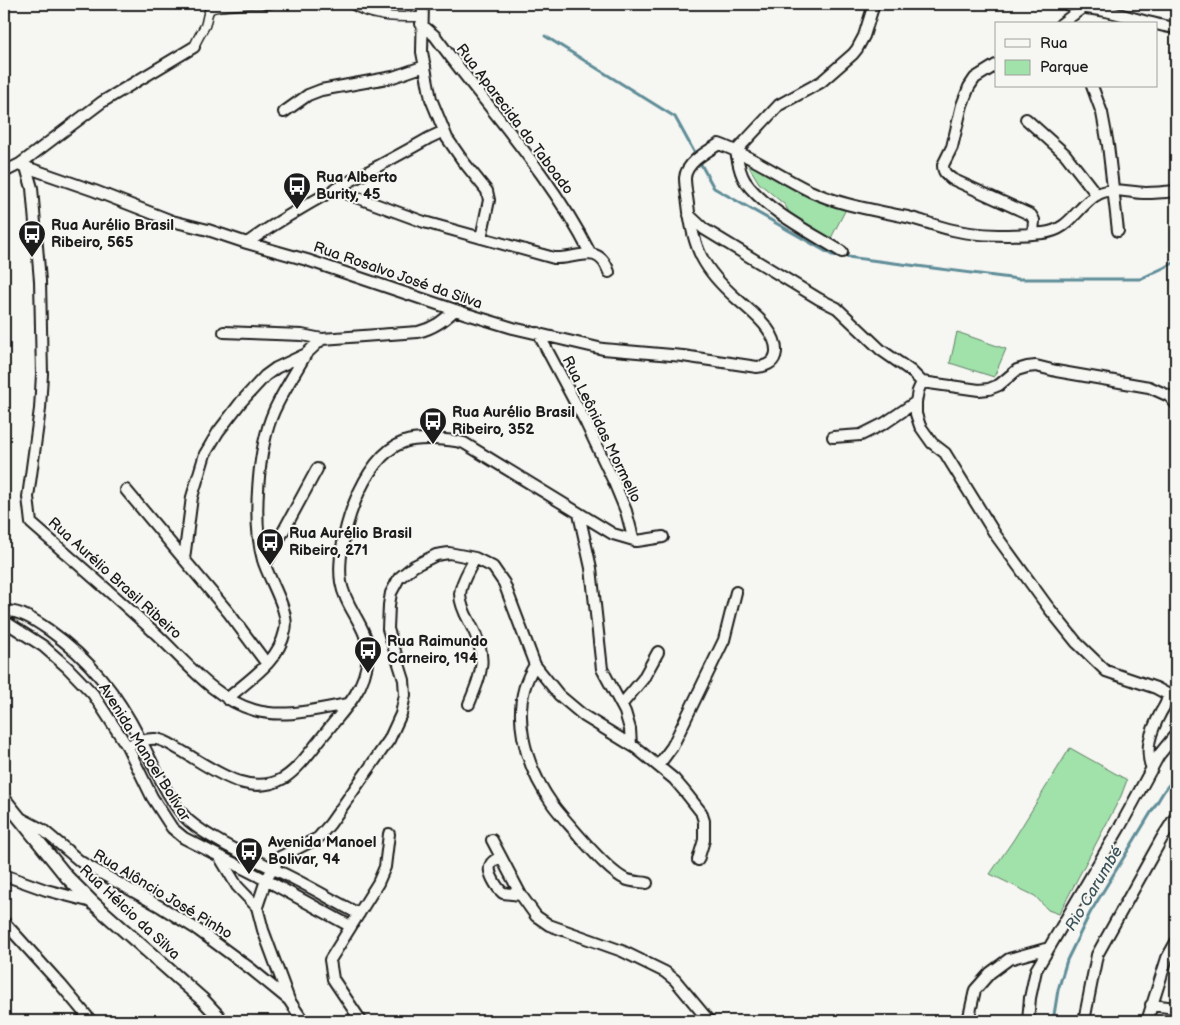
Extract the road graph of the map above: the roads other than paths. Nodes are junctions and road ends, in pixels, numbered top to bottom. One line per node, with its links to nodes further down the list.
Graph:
1 (270, 4): 6 (street)
2 (350, 4): 9 (street)
3 (423, 4): 9 (street)
4 (874, 4): 21 (street)
5 (1067, 4): 7 (street)
6 (232, 5): 14 (street)
7 (1085, 7): 8 (street); 10 (street)
8 (1113, 8): 11 (street)
9 (422, 21): 15 (street); 34 (street, Rua Aparecida do Taboado)
10 (1064, 22)
11 (1157, 22)
12 (1158, 22): 13 (street)
13 (1176, 28)
14 (194, 47): 22 (street)
15 (425, 66): 18 (street); 20 (street)
16 (995, 66): 30 (street)
17 (1093, 88): 25 (street)
18 (284, 112)
19 (1026, 119): 27 (street)
20 (444, 132): 24 (street); 31 (street)
21 (736, 151): 28 (street); 30 (street); 33 (street)
22 (23, 166): 23 (street); 32 (street, Rua Rosalvo José da Silva); 59 (street, Rua Aurélio Brasil Ribeiro)
23 (4, 172)
24 (334, 189): 31 (street); 32 (street)
25 (1114, 190): 26 (street); 27 (street); 29 (street)
26 (1176, 191)
27 (1098, 194): 30 (street)
28 (689, 215): 38 (street, Rua Rosalvo José da Silva); 41 (street)
29 (1118, 231)
30 (1033, 234)
31 (481, 238): 34 (street)
32 (247, 243): 36 (street, Rua Rosalvo José da Silva)
33 (842, 252)
34 (590, 253): 35 (street, Rua Aparecida do Taboado)
35 (609, 272)
36 (455, 310): 38 (street, Rua Rosalvo José da Silva); 39 (street)
37 (224, 332): 39 (street)
38 (538, 333): 49 (street, Rua Leônidas Mormello)
39 (322, 339): 40 (street)
40 (306, 354): 50 (street); 52 (street)
41 (922, 382): 42 (street); 43 (street)
42 (916, 402): 44 (street); 68 (street)
43 (1176, 404)
44 (833, 436)
45 (318, 469): 52 (street)
46 (126, 490): 50 (street)
47 (579, 514): 49 (street); 60 (street); 62 (street)
48 (663, 537): 49 (street)
49 (634, 540)
50 (184, 559): 57 (street)
51 (478, 559): 58 (street); 61 (street); 77 (street)
52 (265, 566): 57 (street)
53 (736, 592): 67 (street)
54 (4, 611): 64 (street, Avenida Manoel Bolívar)
55 (4, 621): 66 (street, Avenida Manoel Bolívar)
56 (658, 652): 62 (street)
57 (267, 664): 59 (street)
58 (535, 665): 65 (street); 80 (street)
59 (227, 698): 60 (street, Rua Aurélio Brasil Ribeiro)
60 (348, 704): 64 (street)
61 (469, 704)
62 (622, 704): 65 (street)
63 (1176, 734): 68 (street)
64 (141, 740): 66 (street); 77 (street, Avenida Manoel Bolívar)
65 (631, 745): 67 (street)
66 (127, 746): 74 (street, Avenida Manoel Bolívar)
67 (658, 766): 76 (street)
68 (1152, 769): 88 (street)
69 (4, 799): 71 (street, Rua Hélcio da Silva)
70 (1176, 816): 99 (street)
71 (19, 818): 82 (street, Rua Hélcio da Silva); 89 (street, Rua Alôncio José Pinho)
72 (389, 834): 84 (street)
73 (492, 840): 75 (street)
74 (219, 856): 79 (street, Avenida Manoel Bolívar); 83 (street)
75 (501, 857): 81 (street); 81 (street)
76 (698, 860)
77 (272, 868): 79 (street); 84 (street, Avenida Manoel Bolívar)
78 (4, 875): 82 (street)
79 (266, 880): 83 (street); 86 (street, Avenida Manoel Bolívar)
80 (647, 883)
81 (521, 895): 96 (street)
82 (92, 902): 93 (street, Rua Hélcio da Silva)
83 (257, 907): 89 (street)
84 (359, 914): 86 (street)
85 (4, 922): 92 (street)
86 (350, 926): 95 (street)
87 (1176, 942): 90 (street)
88 (1049, 948): 97 (street); 98 (street)
89 (289, 1000): 94 (street)
90 (1151, 1005): 91 (street); 100 (street)
91 (1176, 1008)
92 (91, 1021)
93 (220, 1021)
94 (303, 1021)
95 (361, 1021)
96 (709, 1021)
97 (968, 1021)
98 (1028, 1021)
99 (1084, 1021)
100 (1147, 1021)

